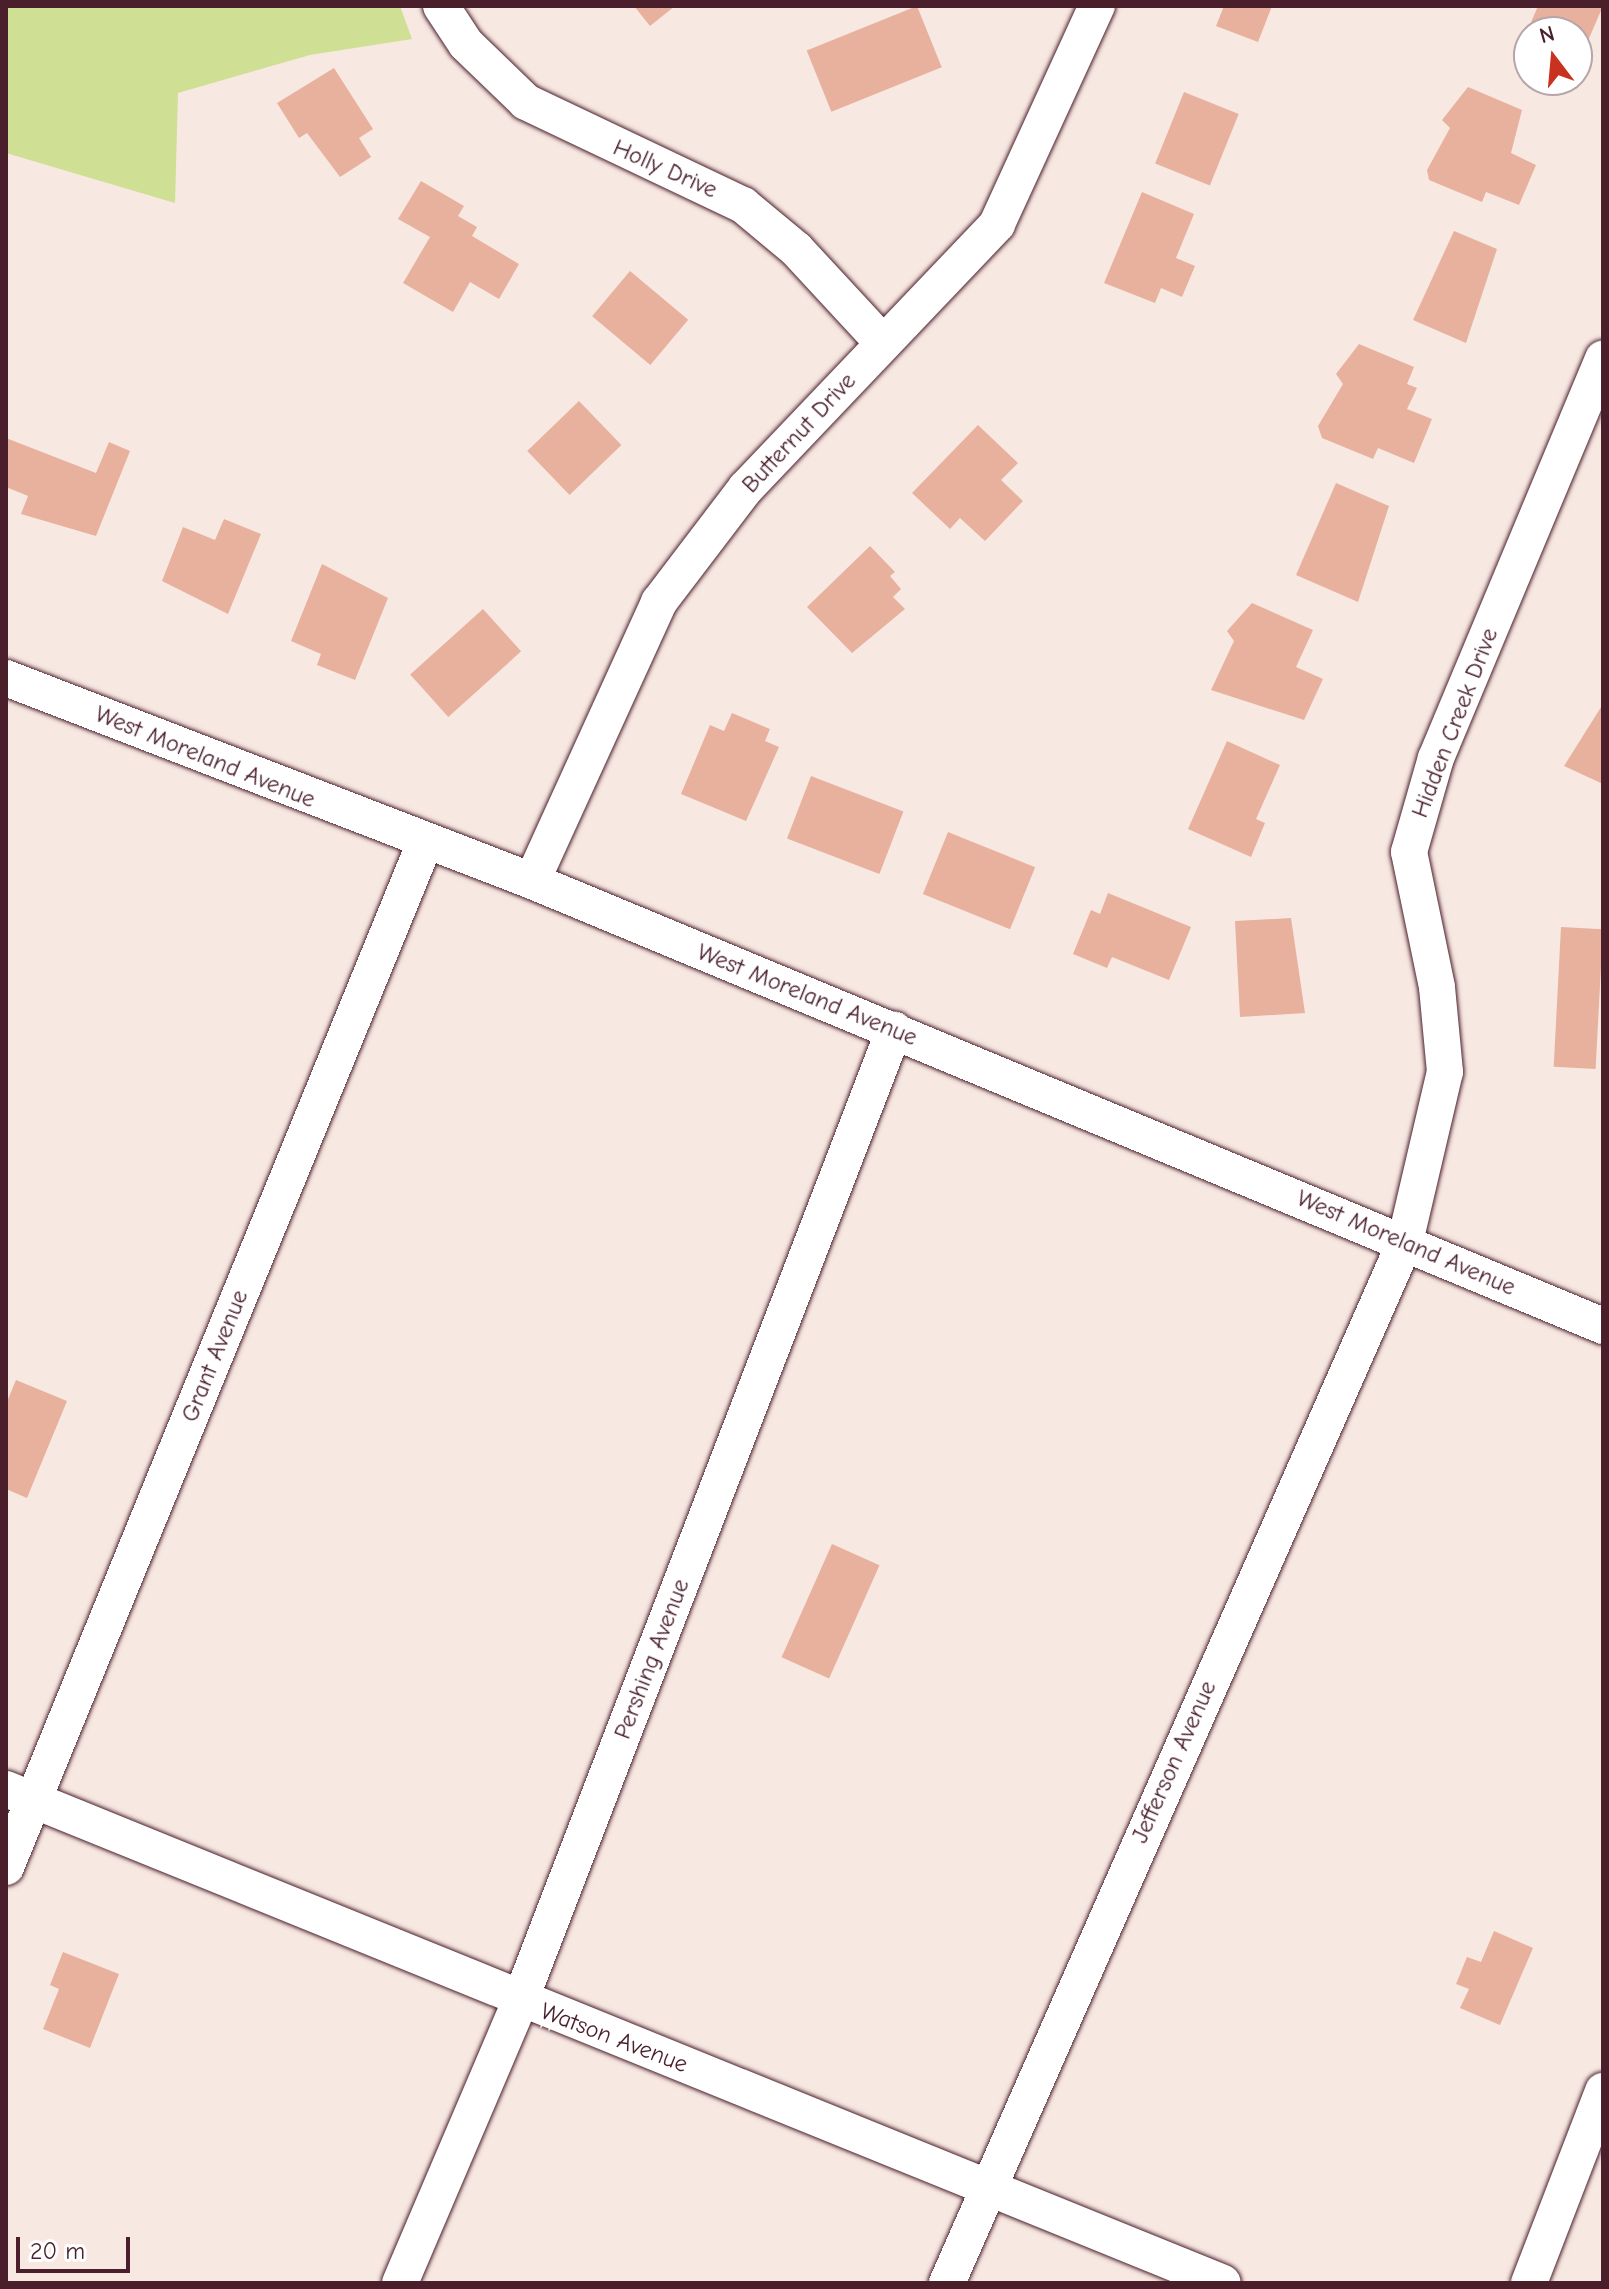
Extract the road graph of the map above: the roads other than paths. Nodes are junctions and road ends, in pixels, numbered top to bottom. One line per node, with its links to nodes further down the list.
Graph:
1 (441, 6): 3 (street, Holly Drive)
2 (1097, 6): 3 (street, Butternut Drive)
3 (883, 343): 7 (street, Butternut Drive)
4 (1603, 359): 9 (street, Hidden Creek Drive)
5 (6, 678): 6 (street, West Moreland Avenue)
6 (424, 845): 7 (street, West Moreland Avenue); 11 (street, Grant Avenue)
7 (532, 881): 8 (street, West Moreland Avenue)
8 (894, 1030): 9 (street, West Moreland Avenue); 13 (street, Pershing Avenue)
9 (1405, 1242): 10 (street, West Moreland Avenue); 15 (street, Jefferson Avenue)
10 (1600, 1317)
11 (20, 1795): 12 (street, Grant Avenue); 13 (street, Watson Avenue)
12 (6, 1867)
13 (520, 2001): 15 (street, Watson Avenue); 16 (street, Pershing Avenue)
14 (1603, 2091): 19 (street)
15 (986, 2183): 17 (street, Jefferson Avenue); 18 (street, Watson Avenue)
16 (400, 2283)
17 (947, 2283)
18 (1223, 2283)
19 (1529, 2283)

